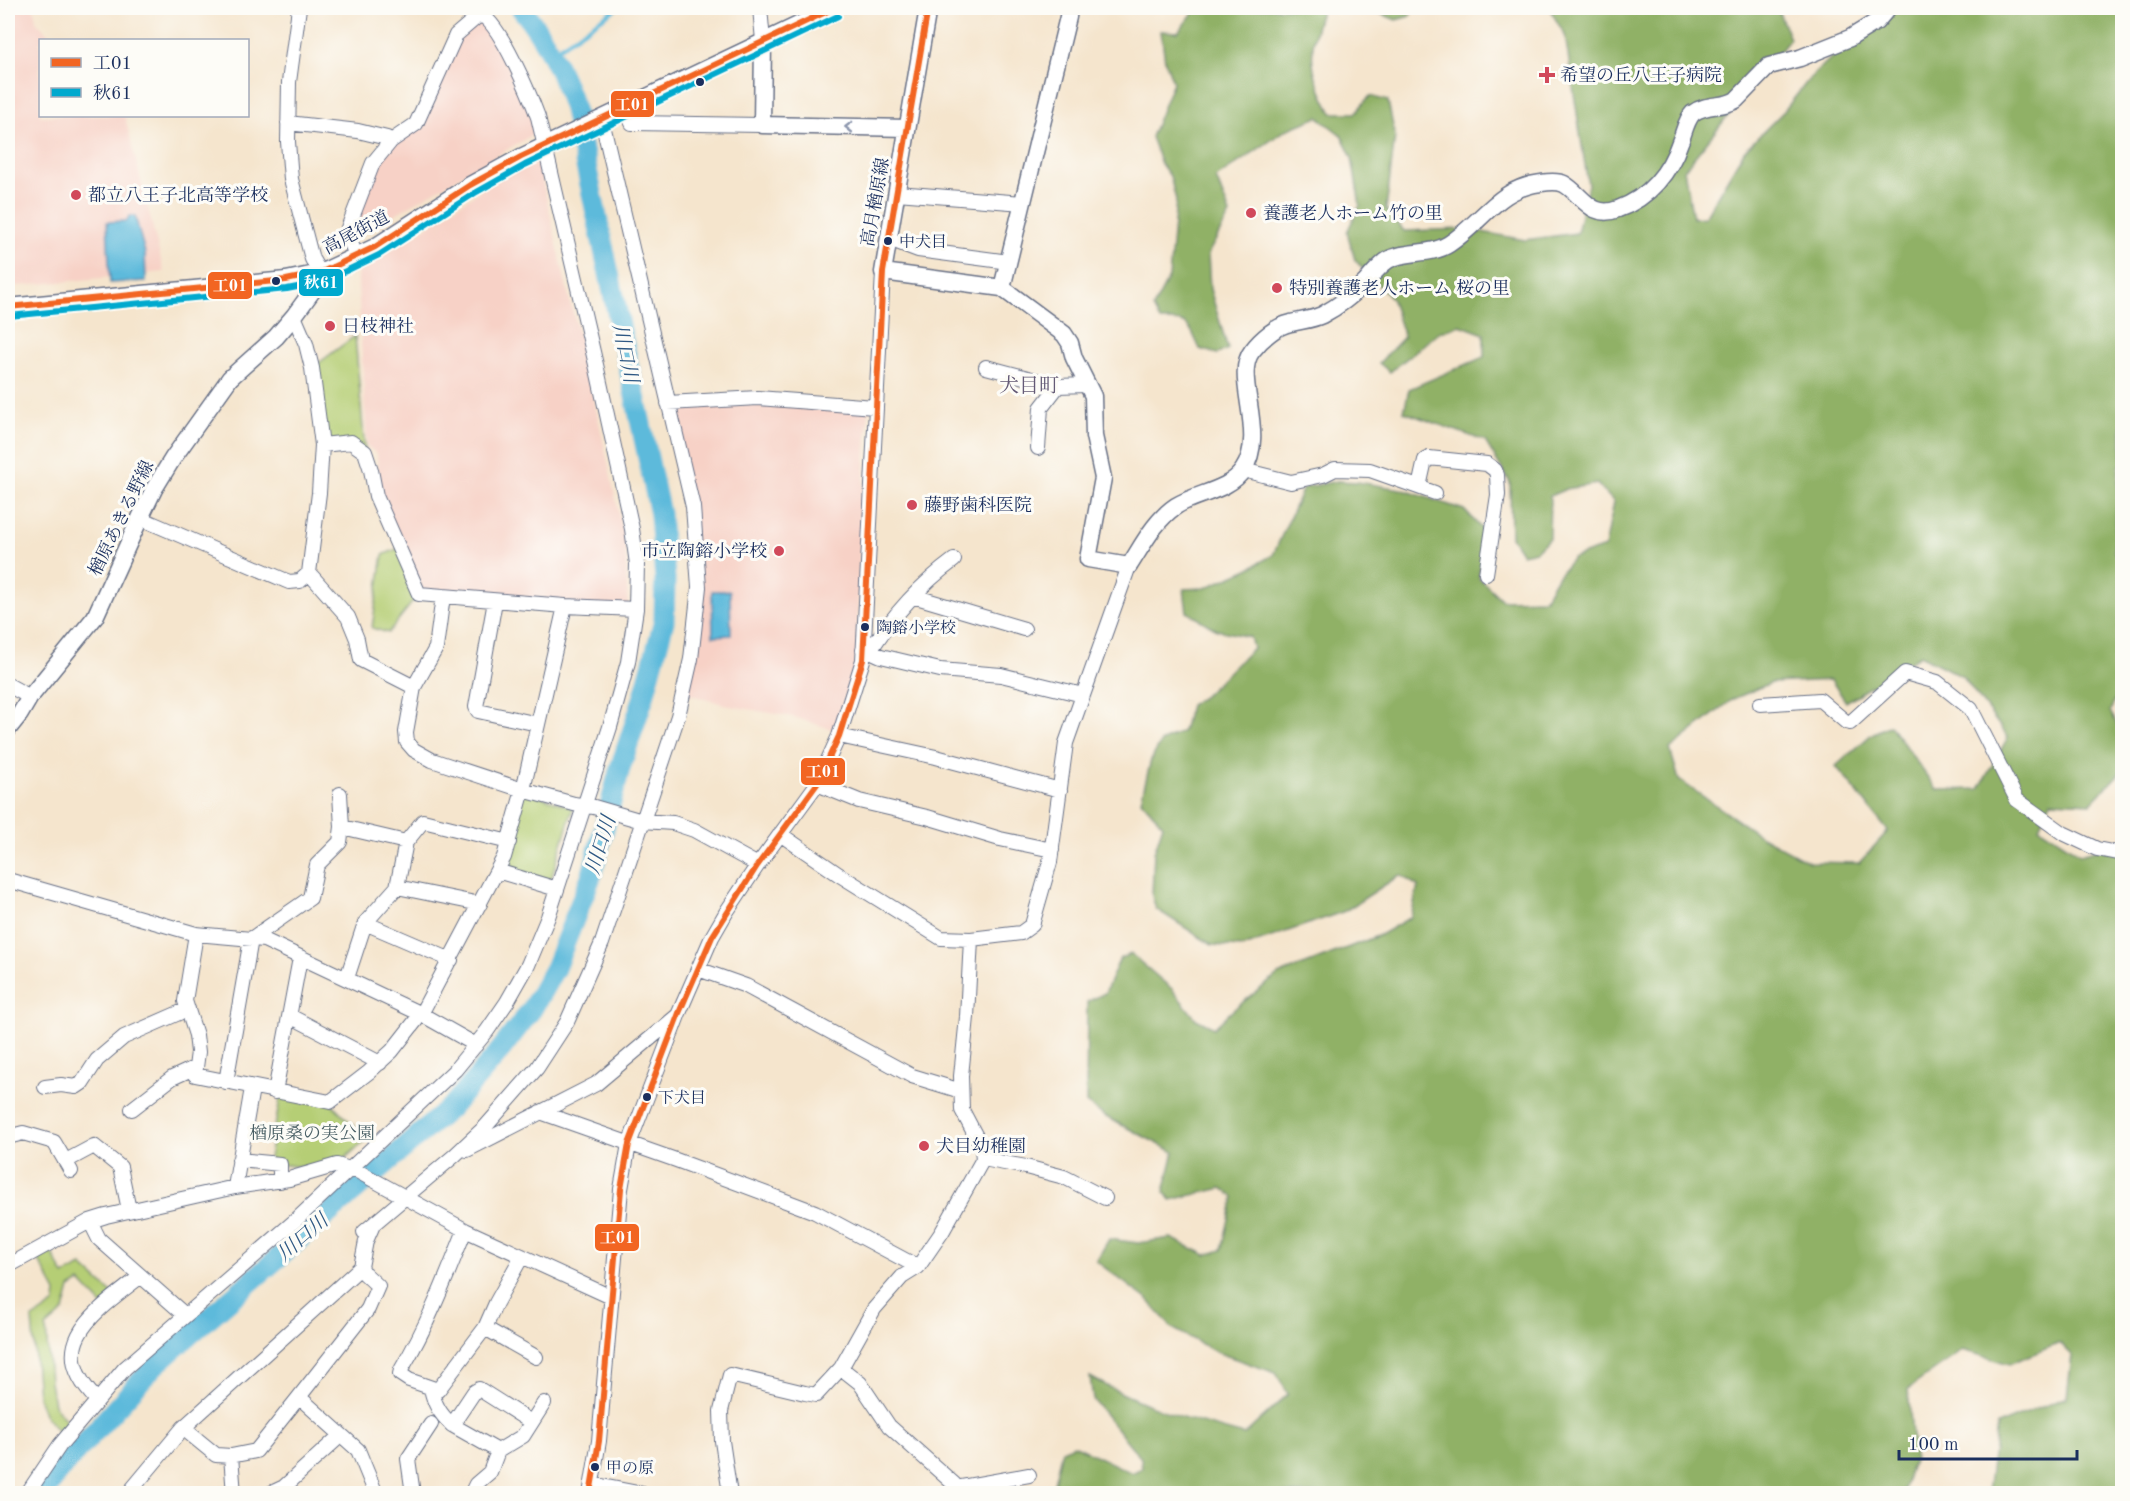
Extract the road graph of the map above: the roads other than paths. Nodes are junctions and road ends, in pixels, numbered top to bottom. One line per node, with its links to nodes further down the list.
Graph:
1 (299, 8): 10 (street)
2 (760, 8): 8 (street)
3 (834, 8): 8 (main road)
4 (928, 8): 13 (main road, 高月楢原線)
5 (1069, 8): 17 (main road)
6 (1888, 8): 33 (main road)
7 (484, 12): 14 (street); 15 (street)
8 (763, 41): 9 (main road); 12 (main road)
9 (626, 106): 11 (main road); 12 (street)
10 (288, 123): 14 (street); 22 (street)
11 (599, 125): 15 (main road, 高尾街道); 29 (street)
12 (762, 125): 13 (main road, one-way to 12)
13 (907, 128): 16 (main road, 高月楢原線)
14 (391, 141): 19 (street)
15 (550, 142): 19 (main road, 高尾街道); 45 (street)
16 (897, 193): 17 (street); 18 (main road, 高月楢原線)
17 (1023, 203): 20 (main road)
18 (889, 239): 20 (street); 21 (main road, 高月楢原線)
19 (356, 256): 22 (main road, 高尾街道)
20 (1009, 262): 23 (main road)
21 (882, 272): 23 (main road, 高月楢原線); 30 (street)
22 (320, 273): 24 (main road, 高尾街道); 25 (main road, 楢原あきる野線)
23 (1002, 288): 27 (main road, 高月楢原線)
24 (8, 307)
25 (294, 316): 31 (street); 36 (main road, 楢原あきる野線)
26 (986, 367): 28 (street)
27 (1086, 385): 28 (street); 38 (main road, 高月楢原線)
28 (1058, 386): 32 (street)
29 (668, 403): 30 (street); 61 (street)
30 (875, 407): 47 (street)
31 (322, 445): 39 (street); 41 (street)
32 (1038, 448)
33 (1243, 470): 34 (street); 38 (main road)
34 (1419, 487): 35 (street); 40 (street)
35 (1436, 493)
36 (140, 518): 39 (street); 51 (main road, 楢原あきる野線)
37 (954, 560): 42 (street)
38 (1129, 566): 50 (street)
39 (309, 573): 49 (street)
40 (1486, 574)
41 (443, 596): 43 (street); 49 (street)
42 (913, 596): 46 (street); 47 (street)
43 (495, 601): 44 (street); 53 (street)
44 (565, 606): 45 (street); 53 (street)
45 (636, 609): 60 (street)
46 (1018, 623)
47 (866, 650): 50 (street); 55 (street)
48 (8, 685): 51 (street)
49 (414, 687): 57 (street)
50 (1083, 694): 58 (street)
51 (30, 697): 54 (main road, 楢原あきる野線)
52 (1760, 704): 67 (street)
53 (538, 724): 57 (street)
54 (8, 729)
55 (839, 736): 56 (street); 58 (street)
56 (818, 784): 63 (street); 66 (street)
57 (523, 790): 60 (street); 65 (street)
58 (1060, 790): 66 (street)
59 (340, 794): 62 (street)
60 (591, 806): 61 (street); 72 (street)
61 (640, 821): 68 (street); 100 (street)
62 (342, 827): 64 (street); 77 (street)
63 (780, 834): 68 (street); 76 (street)
64 (406, 842): 65 (street); 71 (street)
65 (509, 842): 69 (street)
66 (1052, 850): 78 (street)
67 (2122, 854)
68 (758, 865): 82 (street)
69 (497, 871): 72 (street); 73 (street)
70 (8, 880): 75 (street)
71 (397, 887): 73 (street); 74 (street)
72 (557, 889): 88 (street)
73 (480, 904): 80 (street)
74 (365, 923): 80 (street); 83 (street)
75 (196, 934): 77 (street); 84 (street)
76 (941, 938): 78 (street); 81 (street)
77 (251, 939): 79 (street); 91 (street)
78 (970, 939): 81 (street)
79 (300, 958): 83 (street); 87 (street)
80 (451, 960): 86 (street)
81 (969, 965): 94 (street)
82 (698, 969): 85 (street); 94 (street)
83 (347, 978): 86 (street)
84 (188, 1009): 90 (street); 92 (street)
85 (679, 1013): 97 (street); 99 (street)
86 (420, 1014): 88 (street); 89 (street)
87 (290, 1017): 89 (street); 95 (street)
88 (476, 1045): 103 (street)
89 (380, 1063): 95 (street)
90 (196, 1067): 91 (street); 96 (street)
91 (225, 1082): 93 (street)
92 (45, 1087)
93 (252, 1088): 95 (street); 102 (street)
94 (961, 1091): 101 (street)
95 (275, 1092)
96 (132, 1109)
97 (540, 1112): 99 (street); 100 (street)
98 (8, 1137): 108 (street)
99 (628, 1144): 114 (street); 116 (street)
100 (454, 1156): 106 (street)
101 (983, 1159): 107 (street); 114 (street)
102 (239, 1160): 104 (street); 105 (street)
103 (355, 1170): 104 (street); 106 (street); 117 (street)
104 (280, 1181): 105 (street)
105 (236, 1187): 108 (street)
106 (403, 1196): 110 (street); 113 (street)
107 (1105, 1198)
108 (129, 1210): 109 (street)
109 (90, 1221): 112 (street); 115 (street)
110 (465, 1230): 111 (street); 121 (street)
111 (522, 1256): 116 (street); 118 (street)
112 (8, 1266)
113 (362, 1267): 122 (street); 128 (street)
114 (918, 1267): 120 (street)
115 (141, 1276): 117 (street); 123 (street)
116 (611, 1297): 133 (street)
117 (185, 1315): 123 (street)
118 (485, 1328): 119 (street); 121 (street)
119 (536, 1357)
120 (841, 1368): 134 (street); 143 (street)
121 (431, 1388): 127 (street)
122 (298, 1396): 129 (street); 131 (street)
123 (97, 1400): 135 (street)
124 (544, 1403): 125 (street)
125 (531, 1422): 127 (street); 130 (street)
126 (431, 1424): 140 (street)
127 (452, 1425): 130 (street)
128 (183, 1428): 131 (street); 136 (street)
129 (341, 1435): 138 (street); 139 (street)
130 (498, 1451): 141 (street)
131 (231, 1456): 137 (street)
132 (1029, 1475): 134 (street)
133 (591, 1489): 142 (street)
134 (958, 1491)
135 (27, 1494)
136 (129, 1494)
137 (234, 1494)
138 (269, 1494)
139 (376, 1494)
140 (413, 1494)
141 (471, 1494)
142 (642, 1494)
143 (730, 1494)

